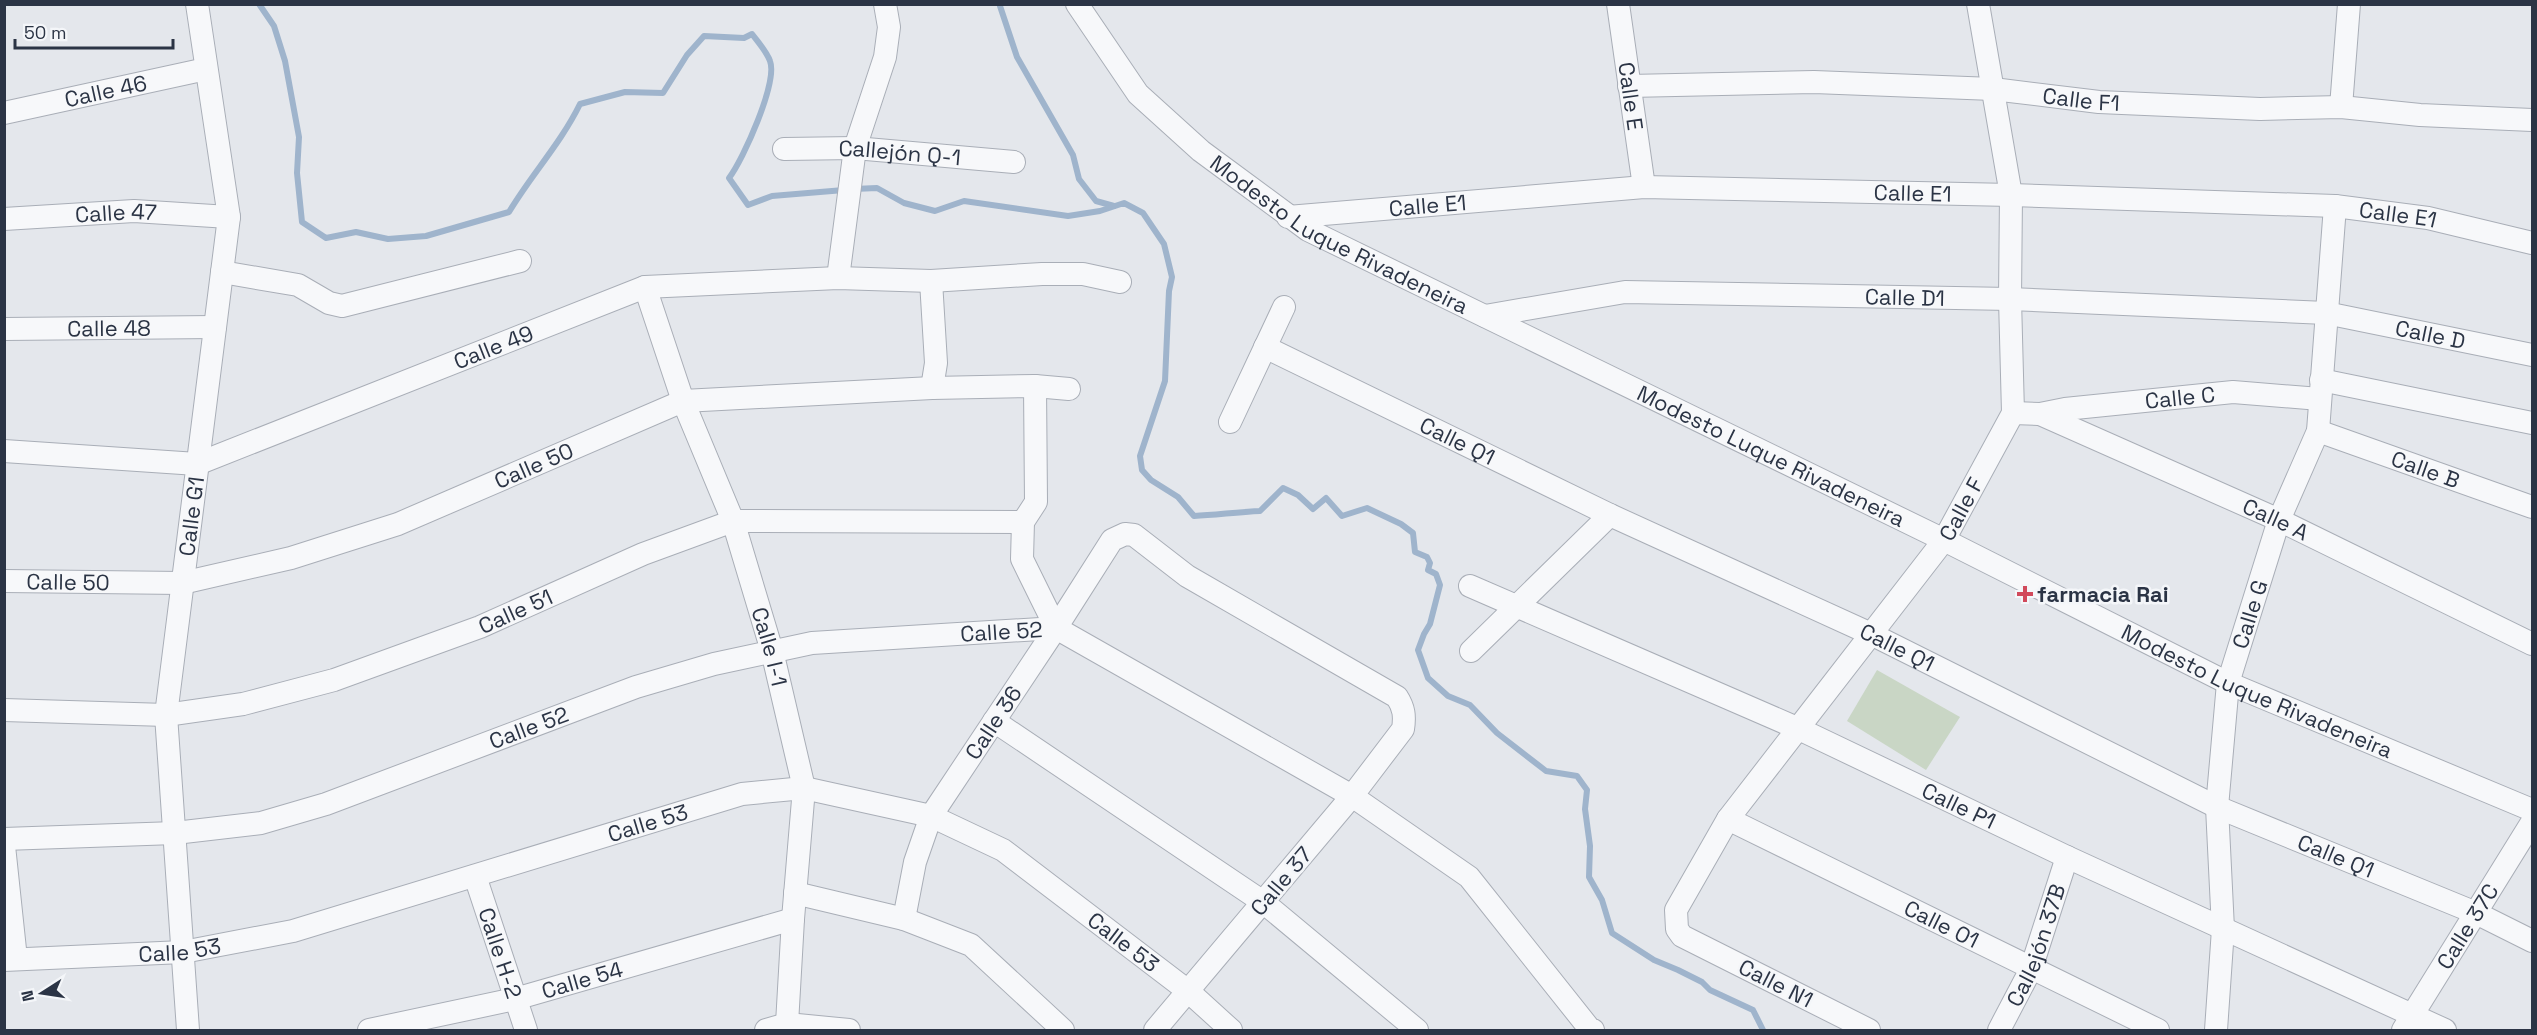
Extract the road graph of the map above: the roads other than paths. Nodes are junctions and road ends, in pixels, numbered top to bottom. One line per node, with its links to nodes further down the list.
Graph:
1 (197, 4): 7 (street, Calle G1)
2 (885, 4): 13 (street)
3 (1077, 4): 20 (street, Modesto Luque Rivadeneira)
4 (1618, 4): 8 (street, Calle E)
5 (1978, 4): 9 (street)
6 (2349, 4): 10 (street)
7 (206, 69): 11 (street, Calle 46); 19 (street, Calle G1)
8 (1629, 86): 9 (street, Calle F1); 16 (street, Calle E)
9 (1993, 89): 10 (street, Calle F1); 17 (street)
10 (2341, 107): 12 (street, Calle F1)
11 (4, 113)
12 (2532, 120)
13 (855, 148): 14 (street, Callejón Q-1); 15 (street, Callejón Q-1); 25 (street)
14 (784, 149)
15 (1014, 162)
16 (1644, 187): 17 (street, Calle E1); 20 (street, Calle E1)
17 (2011, 195): 18 (street, Calle E1); 29 (street)
18 (2335, 207): 22 (street, Calle E1); 31 (street, Calle G)
19 (229, 217): 21 (street, Calle 47); 24 (street, Calle G1)
20 (1288, 217): 32 (street, Modesto Luque Rivadeneira)
21 (4, 219)
22 (2532, 243)
23 (520, 261): 24 (street)
24 (222, 272): 33 (street, Calle G1)
25 (838, 278): 26 (street, Calle 49); 28 (street, Calle 49)
26 (931, 281): 27 (street, Calle 49); 38 (street)
27 (1120, 282)
28 (645, 287): 41 (street, Calle I-1); 48 (street, Calle 49)
29 (2010, 299): 31 (street, Calle D1); 32 (street, Calle D1); 42 (street)
30 (1284, 307): 35 (street)
31 (2326, 313): 36 (street, Calle D); 40 (street, Calle G)
32 (1485, 315): 54 (street, Modesto Luque Rivadeneira)
33 (215, 327): 34 (street, Calle 48); 48 (street, Calle G1)
34 (4, 329)
35 (1265, 347): 44 (street); 50 (street, Calle Q1)
36 (2532, 356)
37 (1035, 386): 38 (street, Calle 50); 39 (street, Calle 50); 53 (street)
38 (932, 388): 41 (street, Calle 50)
39 (1069, 389)
40 (2321, 390): 43 (street, Calle C); 45 (street, Calle C); 46 (street, Calle G)
41 (683, 401): 52 (street, Calle I-1); 56 (street, Calle 50)
42 (2013, 413): 43 (street, Calle A); 54 (street, Calle F)
43 (2040, 414): 51 (street, Calle A)
44 (1230, 422)
45 (2532, 423)
46 (2318, 431): 49 (street, Calle B); 51 (street, Calle G)
47 (4, 451): 48 (street, Calle 49)
48 (197, 464): 56 (street, Calle G1)
49 (2532, 507)
50 (1610, 515): 58 (street); 60 (street, Calle Q1)
51 (2279, 520): 61 (street, Calle A); 64 (street, Calle G)
52 (733, 521): 53 (street, Calle 51); 62 (street, Calle I-1); 66 (street, Calle 51)
53 (1023, 522): 59 (street)
54 (1944, 540): 60 (street, Calle F); 64 (street, Modesto Luque Rivadeneira)
55 (4, 580): 56 (street, Calle 50)
56 (182, 583): 66 (street, Calle G1)
57 (1470, 586): 58 (street, Calle P1)
58 (1516, 607): 63 (street); 68 (street, Calle P1)
59 (1056, 628): 62 (street, Calle 52); 67 (street, Calle 36); 69 (street, Calle 36); 71 (street)
60 (1871, 634): 68 (street, Calle F); 72 (street, Calle Q1)
61 (2532, 644)
62 (772, 651): 70 (street, Calle I-1); 77 (street, Calle 52)
63 (1472, 651)
64 (2228, 683): 72 (street, Calle G); 73 (street, Modesto Luque Rivadeneira)
65 (4, 710): 66 (street, Calle 51)
66 (166, 715): 77 (street, Calle G1)
67 (994, 721): 74 (street, Calle 36); 83 (street)
68 (1797, 728): 75 (street, Calle F); 80 (street, Calle P1)
69 (1403, 729): 71 (street, Calle 37)
70 (804, 788): 74 (street, Calle 53); 81 (street, Calle 53); 82 (street, Calle I-1)
71 (1352, 796): 83 (street, Calle 37); 105 (street)
72 (2217, 807): 84 (street, Calle Q1); 87 (street, Calle G)
73 (2532, 810)
74 (931, 816): 86 (street, Calle 36); 93 (street, Calle 53)
75 (1728, 819): 88 (street, Calle F); 92 (street, Calle O1)
76 (2532, 822): 84 (street, Calle 37C)
77 (175, 833): 78 (street, Calle 52); 90 (street, Calle G1)
78 (4, 839)
79 (4, 846): 91 (street)
80 (2067, 857): 87 (street, Calle P1); 92 (street, Callejón 37B)
81 (475, 876): 90 (street, Calle 53); 94 (street, Calle H-2)
82 (795, 893): 85 (street, Calle I-1); 86 (street)
83 (1263, 902): 93 (street, Calle 37); 104 (street)
84 (2476, 913): 89 (street, Calle Q1); 95 (street, Calle 37C)
85 (793, 919): 94 (street, Calle 54); 96 (street, Calle I-1)
86 (904, 919): 101 (street)
87 (2223, 929): 95 (street, Calle P1); 109 (street, Calle G)
88 (1682, 936): 106 (street, Calle N1)
89 (2532, 941)
90 (183, 952): 91 (street, Calle 53); 97 (street, Calle G1)
91 (10, 959)
92 (2031, 969): 107 (street, Callejón 37B); 108 (street, Calle O1)
93 (1188, 991): 102 (street, Calle 37); 103 (street, Calle 53)
94 (515, 999): 98 (street, Calle 54); 99 (street, Calle H-2)
95 (2408, 1023): 110 (street, Calle P1)
96 (776, 1027): 100 (street)
97 (188, 1030)
98 (369, 1030)
99 (526, 1030)
100 (849, 1030)
101 (1063, 1030)
102 (1155, 1030)
103 (1231, 1030)
104 (1417, 1030)
105 (1590, 1030)
106 (1869, 1030)
107 (1999, 1030)
108 (2158, 1030)
109 (2216, 1030)
110 (2445, 1030)

